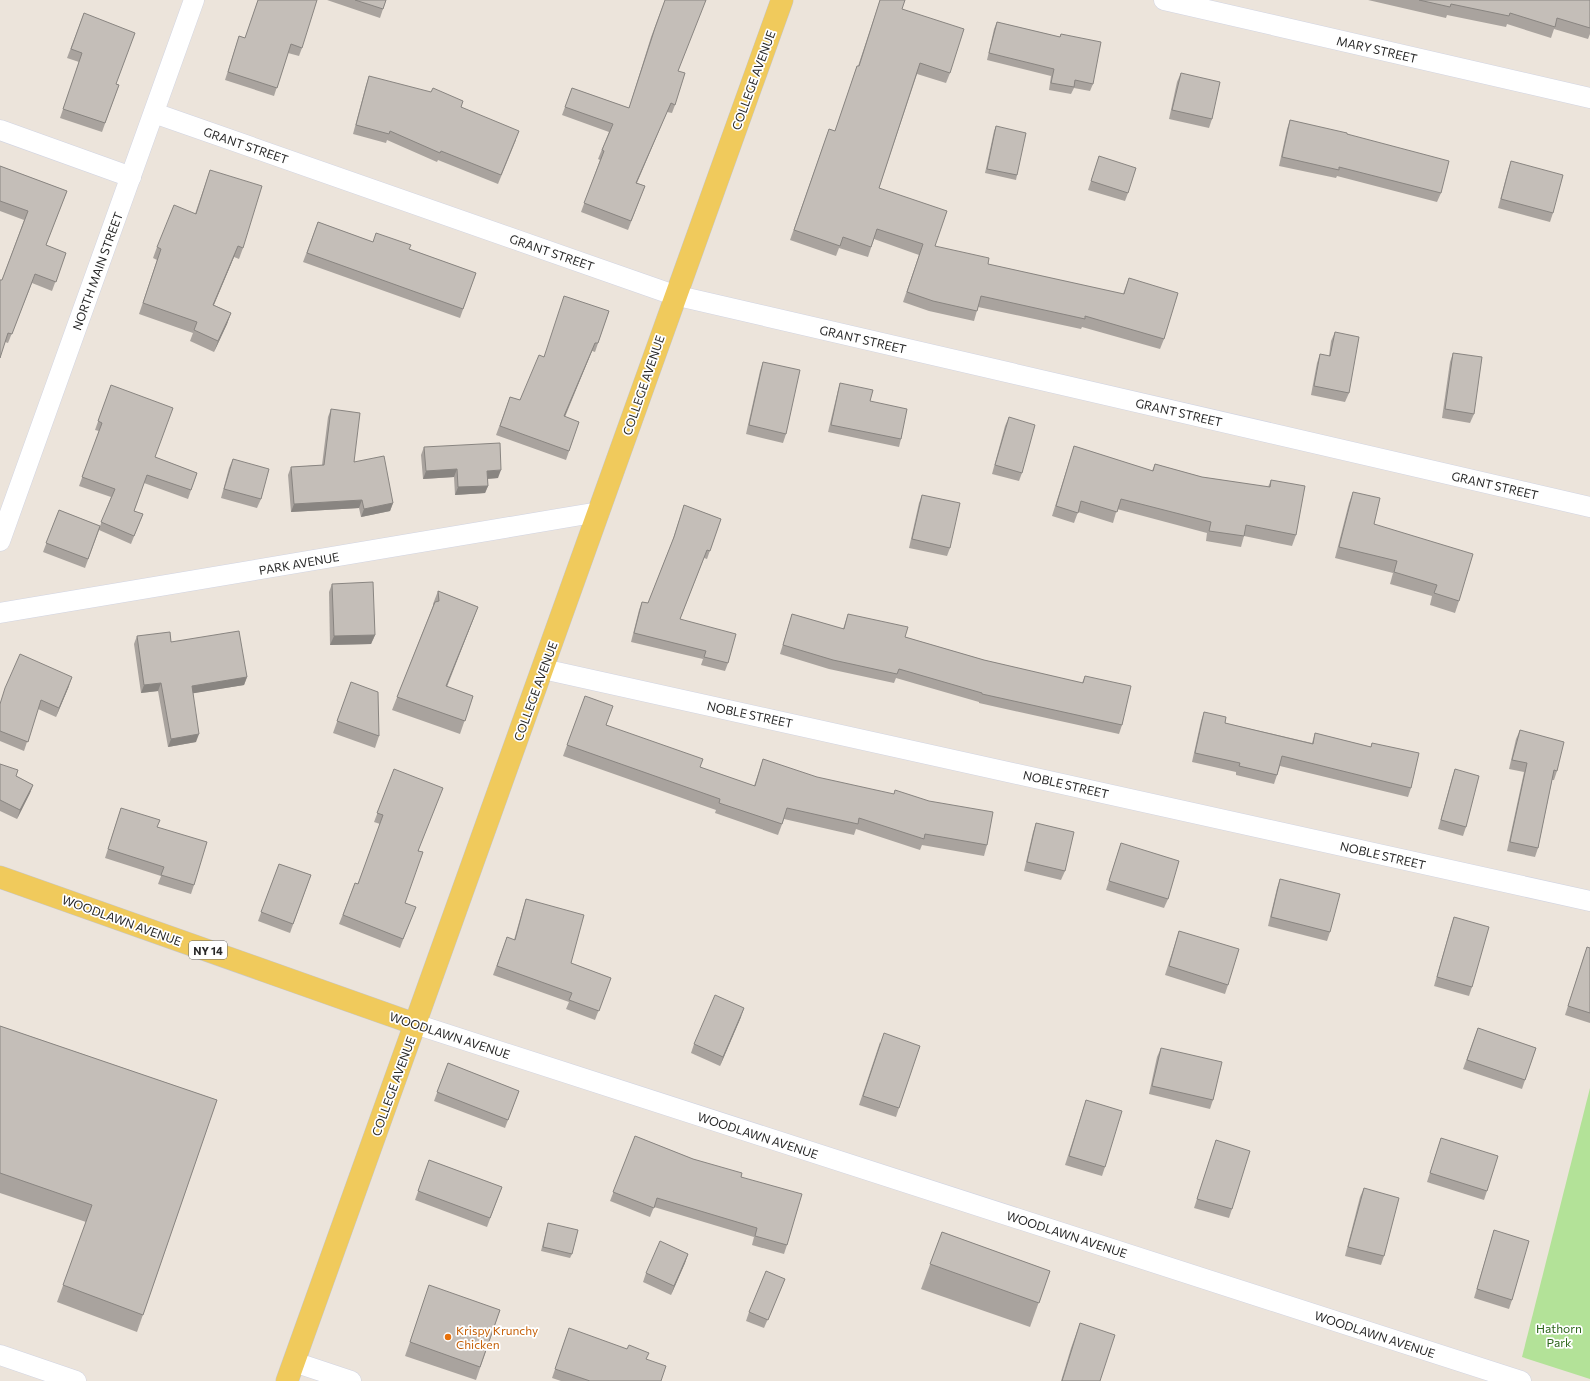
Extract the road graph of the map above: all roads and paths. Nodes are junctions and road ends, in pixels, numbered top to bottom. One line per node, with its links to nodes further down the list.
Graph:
1 (194, 0): 5 (street, NORTH MAIN STREET)
2 (782, 0): 8 (main road, COLLEGE AVENUE)
3 (1164, 0): 4 (street, MARY STREET)
4 (1590, 98)
5 (154, 113): 7 (street, NORTH MAIN STREET); 8 (street, GRANT STREET)
6 (0, 130): 7 (street)
7 (131, 177): 11 (street, NORTH MAIN STREET)
8 (674, 295): 9 (street, GRANT STREET); 10 (main road, COLLEGE AVENUE)
9 (1590, 507)
10 (599, 512): 12 (street, PARK AVENUE); 13 (main road, COLLEGE AVENUE)
11 (0, 541)
12 (0, 613)
13 (543, 668): 15 (street, NOBLE STREET); 16 (main road, COLLEGE AVENUE)
14 (0, 876): 16 (main road, WOODLAWN AVENUE / NY 14)
15 (1590, 900)
16 (415, 1024): 18 (main road, COLLEGE AVENUE); 21 (street, WOODLAWN AVENUE)
17 (0, 1355): 19 (street)
18 (290, 1372): 20 (street)
19 (76, 1381)
20 (351, 1381)
21 (1521, 1381)

